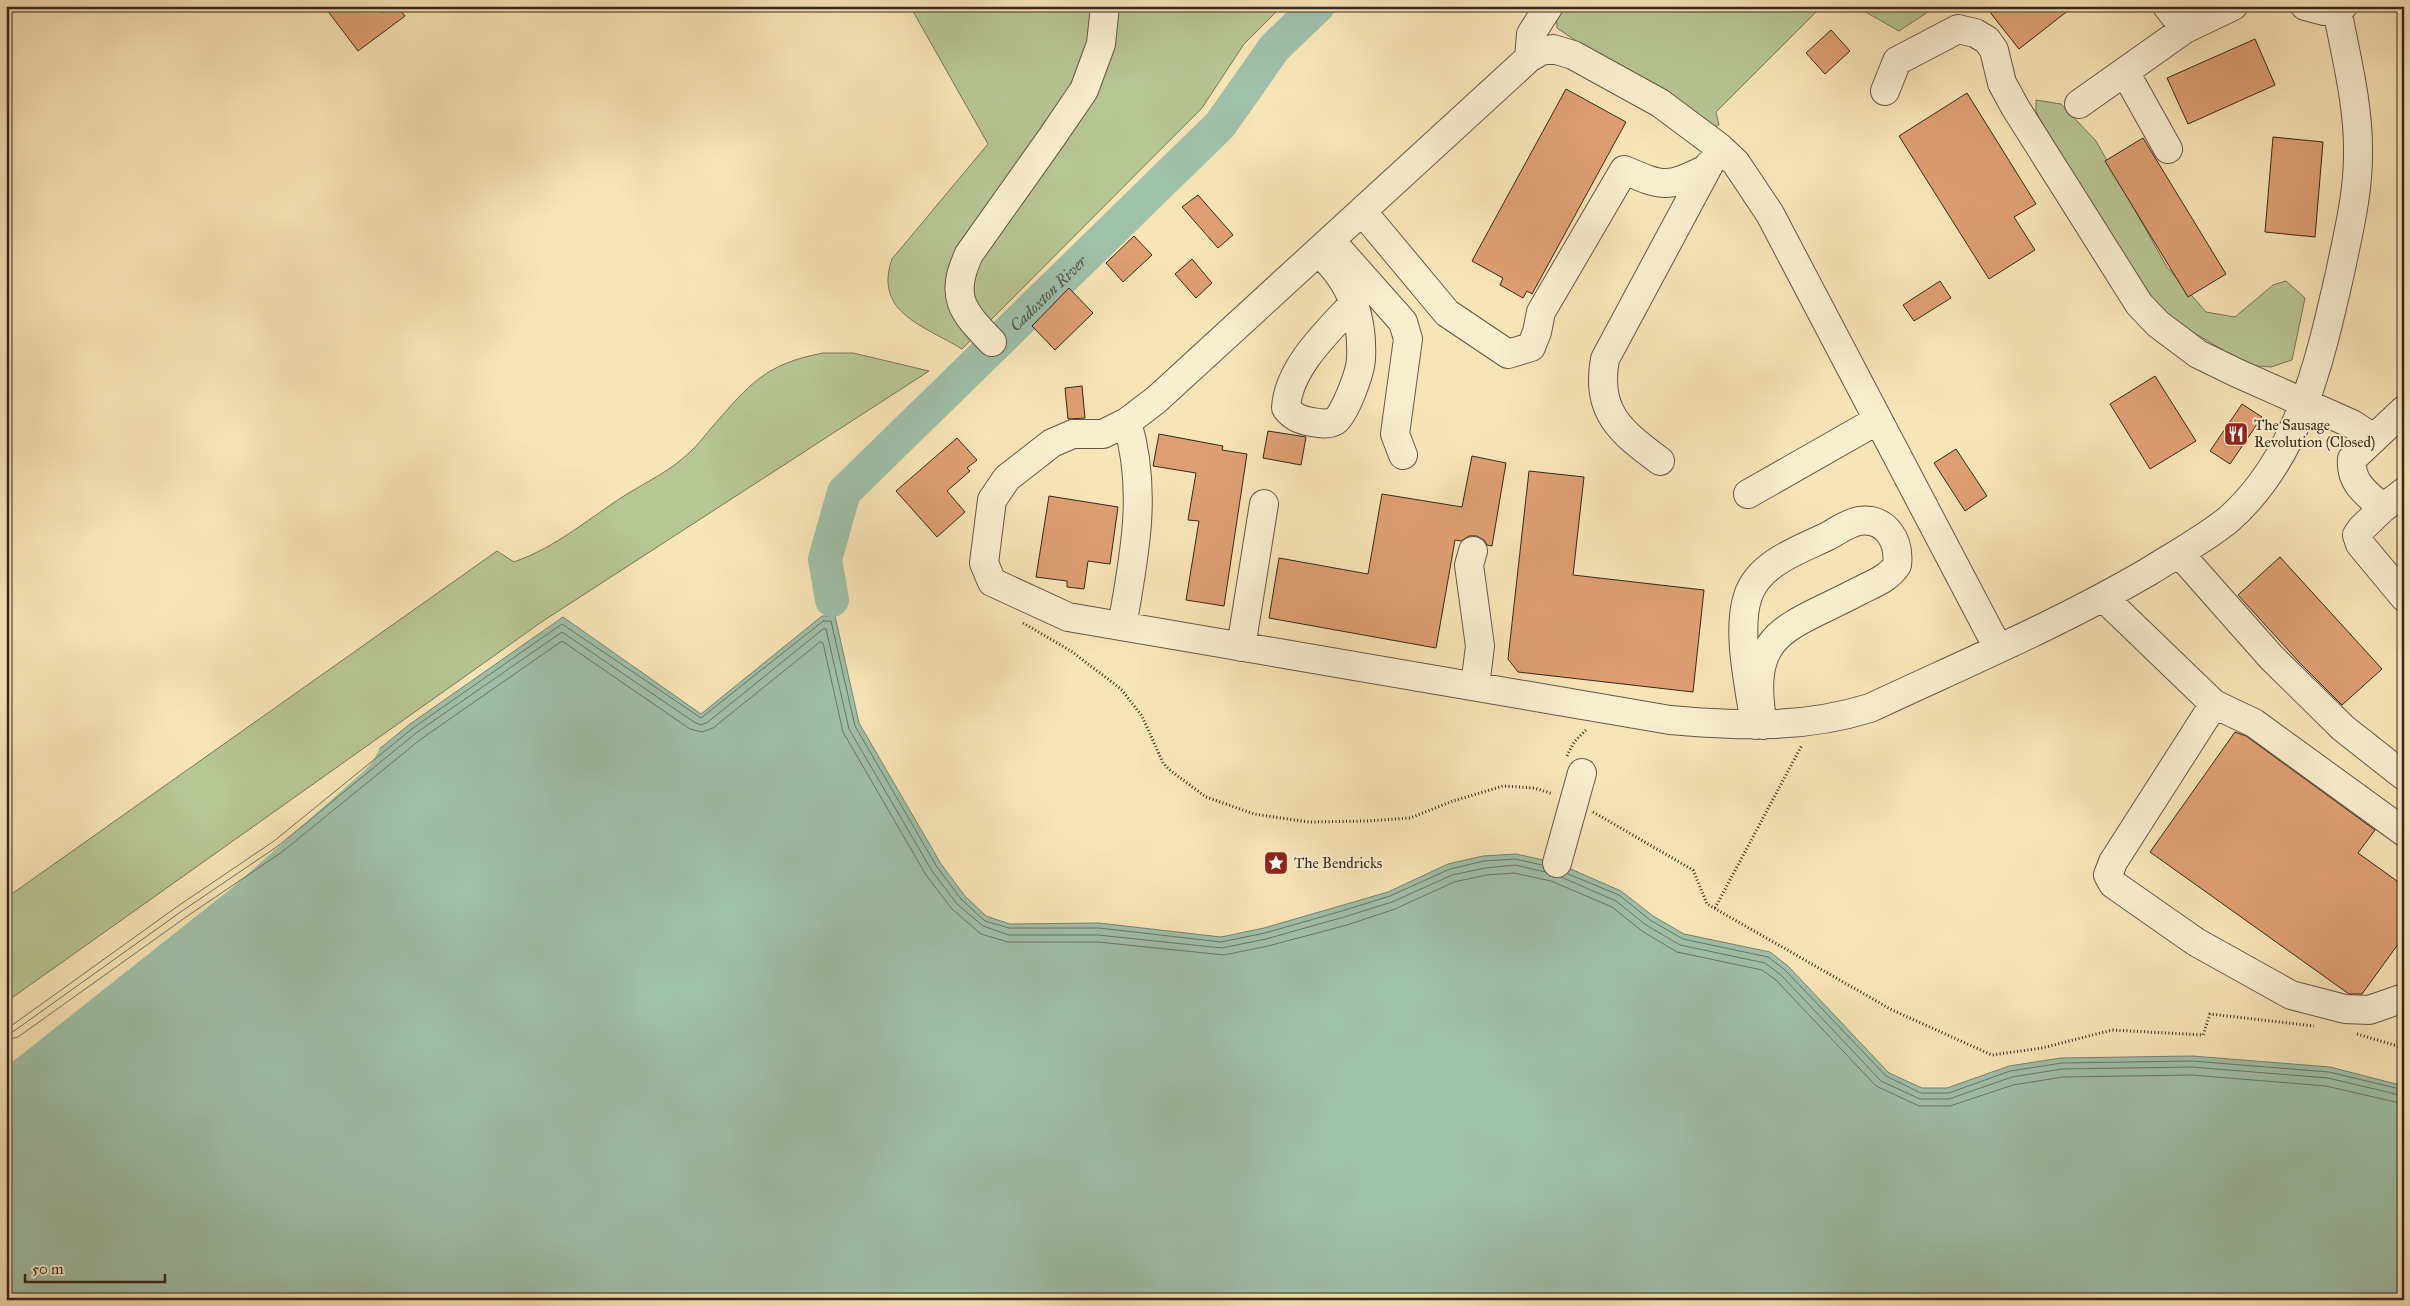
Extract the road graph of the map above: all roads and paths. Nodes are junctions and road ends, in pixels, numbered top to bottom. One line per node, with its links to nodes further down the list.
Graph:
1 (1105, 6): 17 (street)
2 (2167, 6): 7 (street)
3 (2233, 6): 7 (street)
4 (2305, 6): 5 (street)
5 (2340, 8): 18 (street)
6 (1536, 16): 8 (street)
7 (2185, 28): 9 (street)
8 (1529, 58): 13 (street); 14 (street)
9 (2125, 72): 11 (street); 12 (street)
10 (1884, 91): 18 (street)
11 (2079, 104)
12 (2168, 149)
13 (1712, 158): 14 (street); 20 (street); 24 (street)
14 (1362, 211): 15 (street)
15 (1324, 246): 16 (street); 21 (street); 23 (street)
16 (1354, 303)
17 (992, 342)
18 (2305, 402): 22 (street); 29 (street)
19 (2404, 410): 22 (street)
20 (1878, 420): 25 (street); 35 (street)
21 (1127, 422): 33 (street); 33 (street)
22 (2372, 437): 26 (street)
23 (1403, 454)
24 (1660, 461)
25 (1748, 494)
26 (2394, 500): 30 (street)
27 (1264, 504): 34 (street)
28 (1473, 551): 36 (street)
29 (2179, 553): 31 (street); 41 (street)
30 (2404, 597)
31 (2104, 598): 35 (street); 37 (street)
32 (1020, 621): 42 (path)
33 (1122, 626): 34 (street)
34 (1241, 647): 36 (street)
35 (1998, 648): 39 (street)
36 (1475, 686): 38 (street)
37 (2214, 704): 43 (street); 46 (street)
38 (1599, 707): 40 (street); 42 (path)
39 (1814, 722): 40 (street); 45 (path)
40 (1759, 725): 40 (street)
41 (2404, 776)
42 (1578, 786): 44 (street); 45 (path)
43 (2404, 832)
44 (1557, 863)
45 (1715, 908): 47 (path)
46 (2404, 998)
47 (2315, 1026)
48 (2352, 1032): 49 (path)
49 (2404, 1048)

